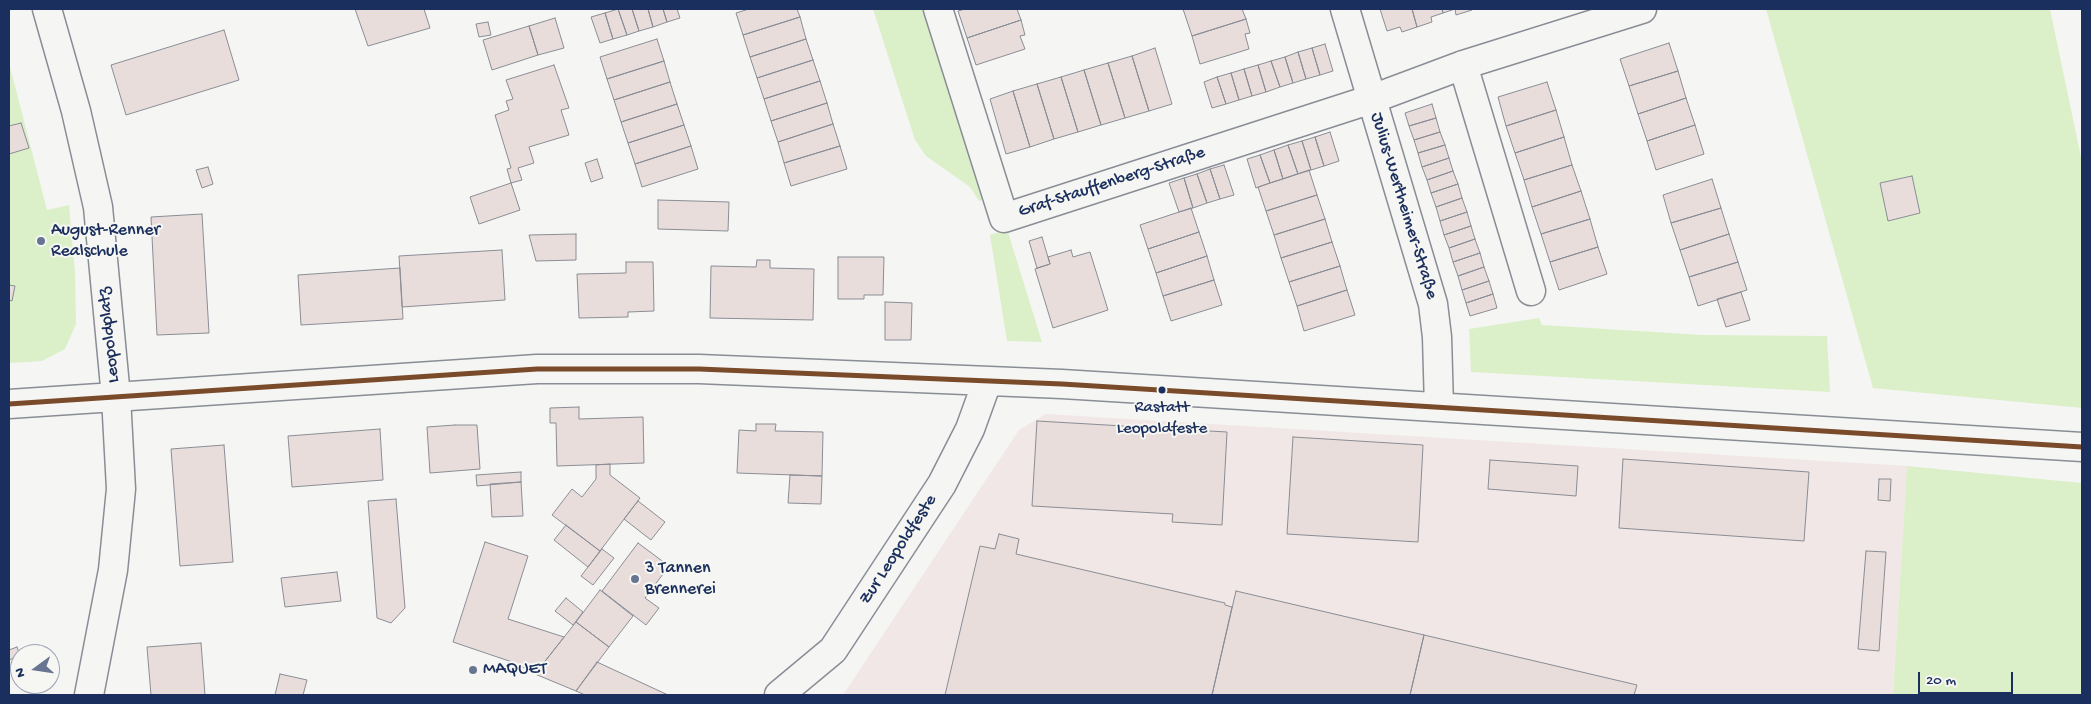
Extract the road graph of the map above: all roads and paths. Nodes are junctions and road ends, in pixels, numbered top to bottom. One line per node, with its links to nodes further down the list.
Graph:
1 (47, 9): 9 (street, Leopoldplatz)
2 (938, 9): 6 (street, Graf-Stauffenberg-Straße)
3 (1345, 9): 6 (street, Julius-Wertheimer-Straße)
4 (1642, 9): 5 (street)
5 (1463, 65): 6 (street); 7 (street)
6 (1372, 99): 11 (street, Julius-Wertheimer-Straße)
7 (1531, 291)
8 (987, 382): 9 (street); 11 (street); 14 (street, Zur Leopoldfeste)
9 (116, 397): 10 (street); 13 (street, Leopoldplatz)
10 (9, 404)
11 (1438, 407): 12 (street)
12 (2082, 447)
13 (89, 695)
14 (779, 695)

